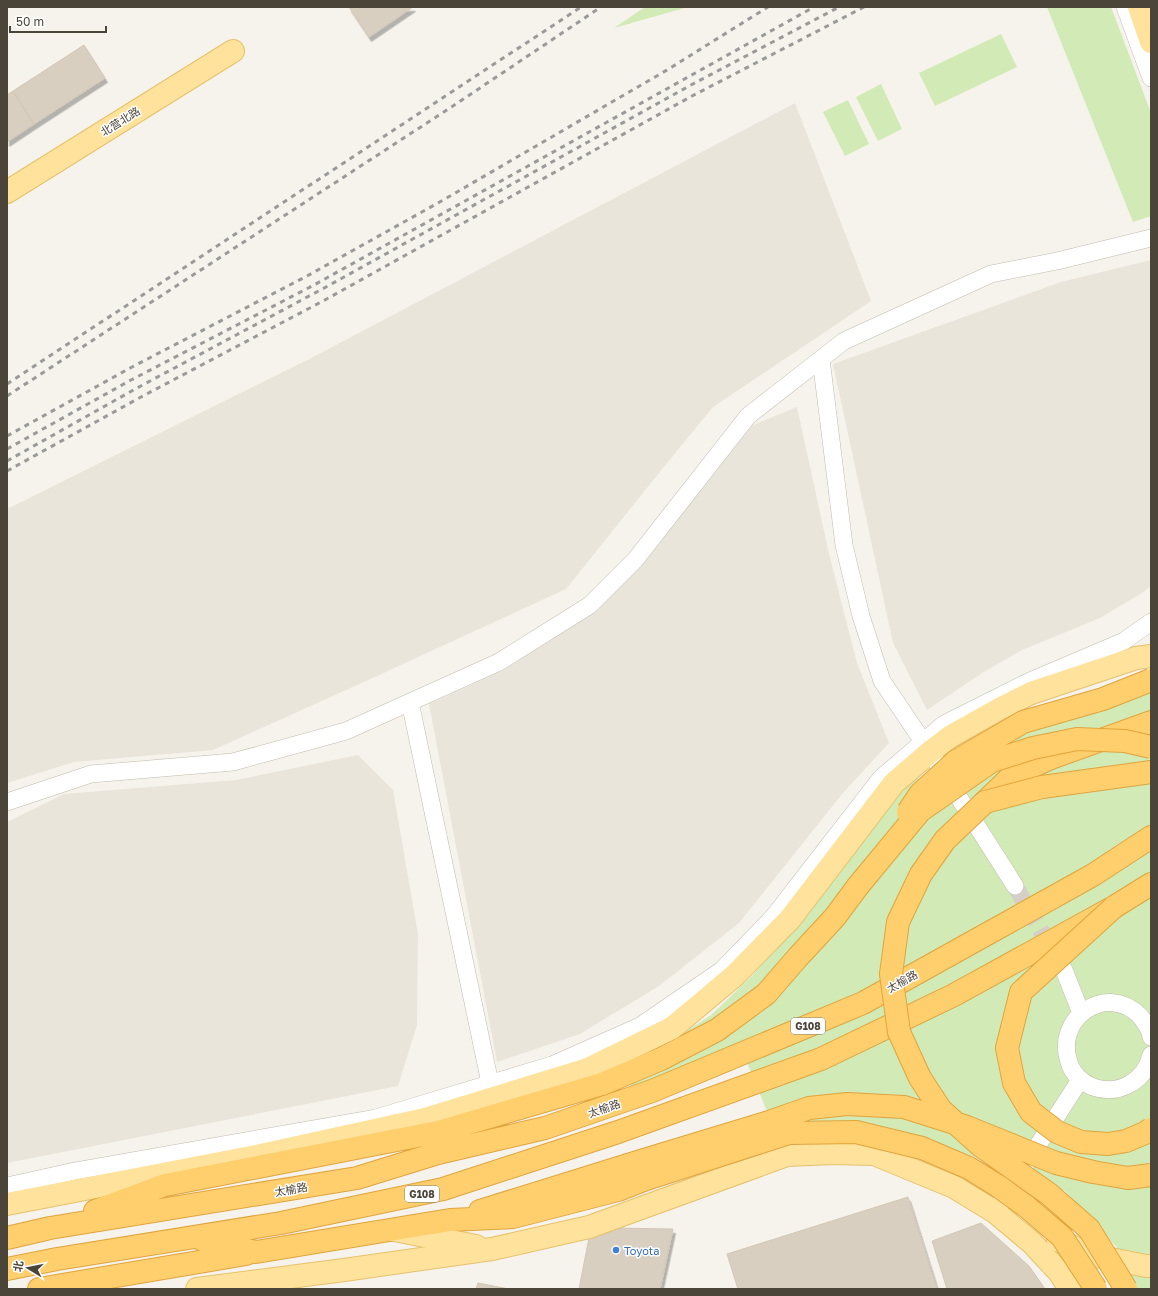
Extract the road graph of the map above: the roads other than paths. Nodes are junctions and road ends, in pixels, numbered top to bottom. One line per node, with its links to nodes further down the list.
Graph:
1 (1125, 7): 7 (street)
2 (1139, 7): 5 (main road)
3 (1147, 7): 4 (main road)
4 (1151, 15)
5 (1151, 42)
6 (233, 51): 8 (main road, 北营北路)
7 (1151, 78)
8 (7, 192)
9 (1151, 238): 10 (street)
10 (821, 360): 14 (street); 16 (street)
11 (1151, 622): 16 (street)
12 (1146, 653): 16 (main road)
13 (1151, 680): 22 (highway, bridge)
14 (410, 702): 19 (street); 31 (street)
15 (1151, 722): 20 (highway)
16 (927, 747): 24 (street); 31 (street); 36 (main road)
17 (1151, 747): 22 (highway, bridge)
18 (1151, 772): 20 (highway, bridge)
19 (7, 802)
20 (985, 802): 51 (highway, bridge)
21 (1151, 837): 39 (highway, 太榆路 / G108)
22 (875, 865): 39 (highway, bridge)
23 (1151, 884): 25 (highway, G108)
24 (1015, 886)
25 (1114, 907): 32 (highway, bridge); 42 (highway, G108)
26 (1064, 970): 27 (street)
27 (1081, 1013): 28 (street); 30 (street)
28 (1151, 1037)
29 (1150, 1061): 30 (street)
30 (1080, 1080): 37 (street)
31 (490, 1083): 35 (street)
32 (1151, 1129)
33 (645, 1169): 34 (highway, bridge); 40 (highway); 50 (highway, bridge)
34 (1151, 1175)
35 (7, 1186)
36 (7, 1204)
37 (995, 1212): 43 (main road); 45 (main road); 49 (main road)
38 (7, 1227): 39 (highway)
39 (50, 1228): 41 (highway, 太榆路 / G108)
40 (393, 1230): 43 (main road); 44 (highway)
41 (7, 1238)
42 (192, 1238): 44 (highway); 46 (highway, G108)
43 (492, 1249): 48 (main road)
44 (256, 1252): 47 (highway)
45 (1151, 1266)
46 (7, 1269)
47 (39, 1289)
48 (197, 1289)
49 (1070, 1289)
50 (1096, 1289)
51 (1126, 1289)

